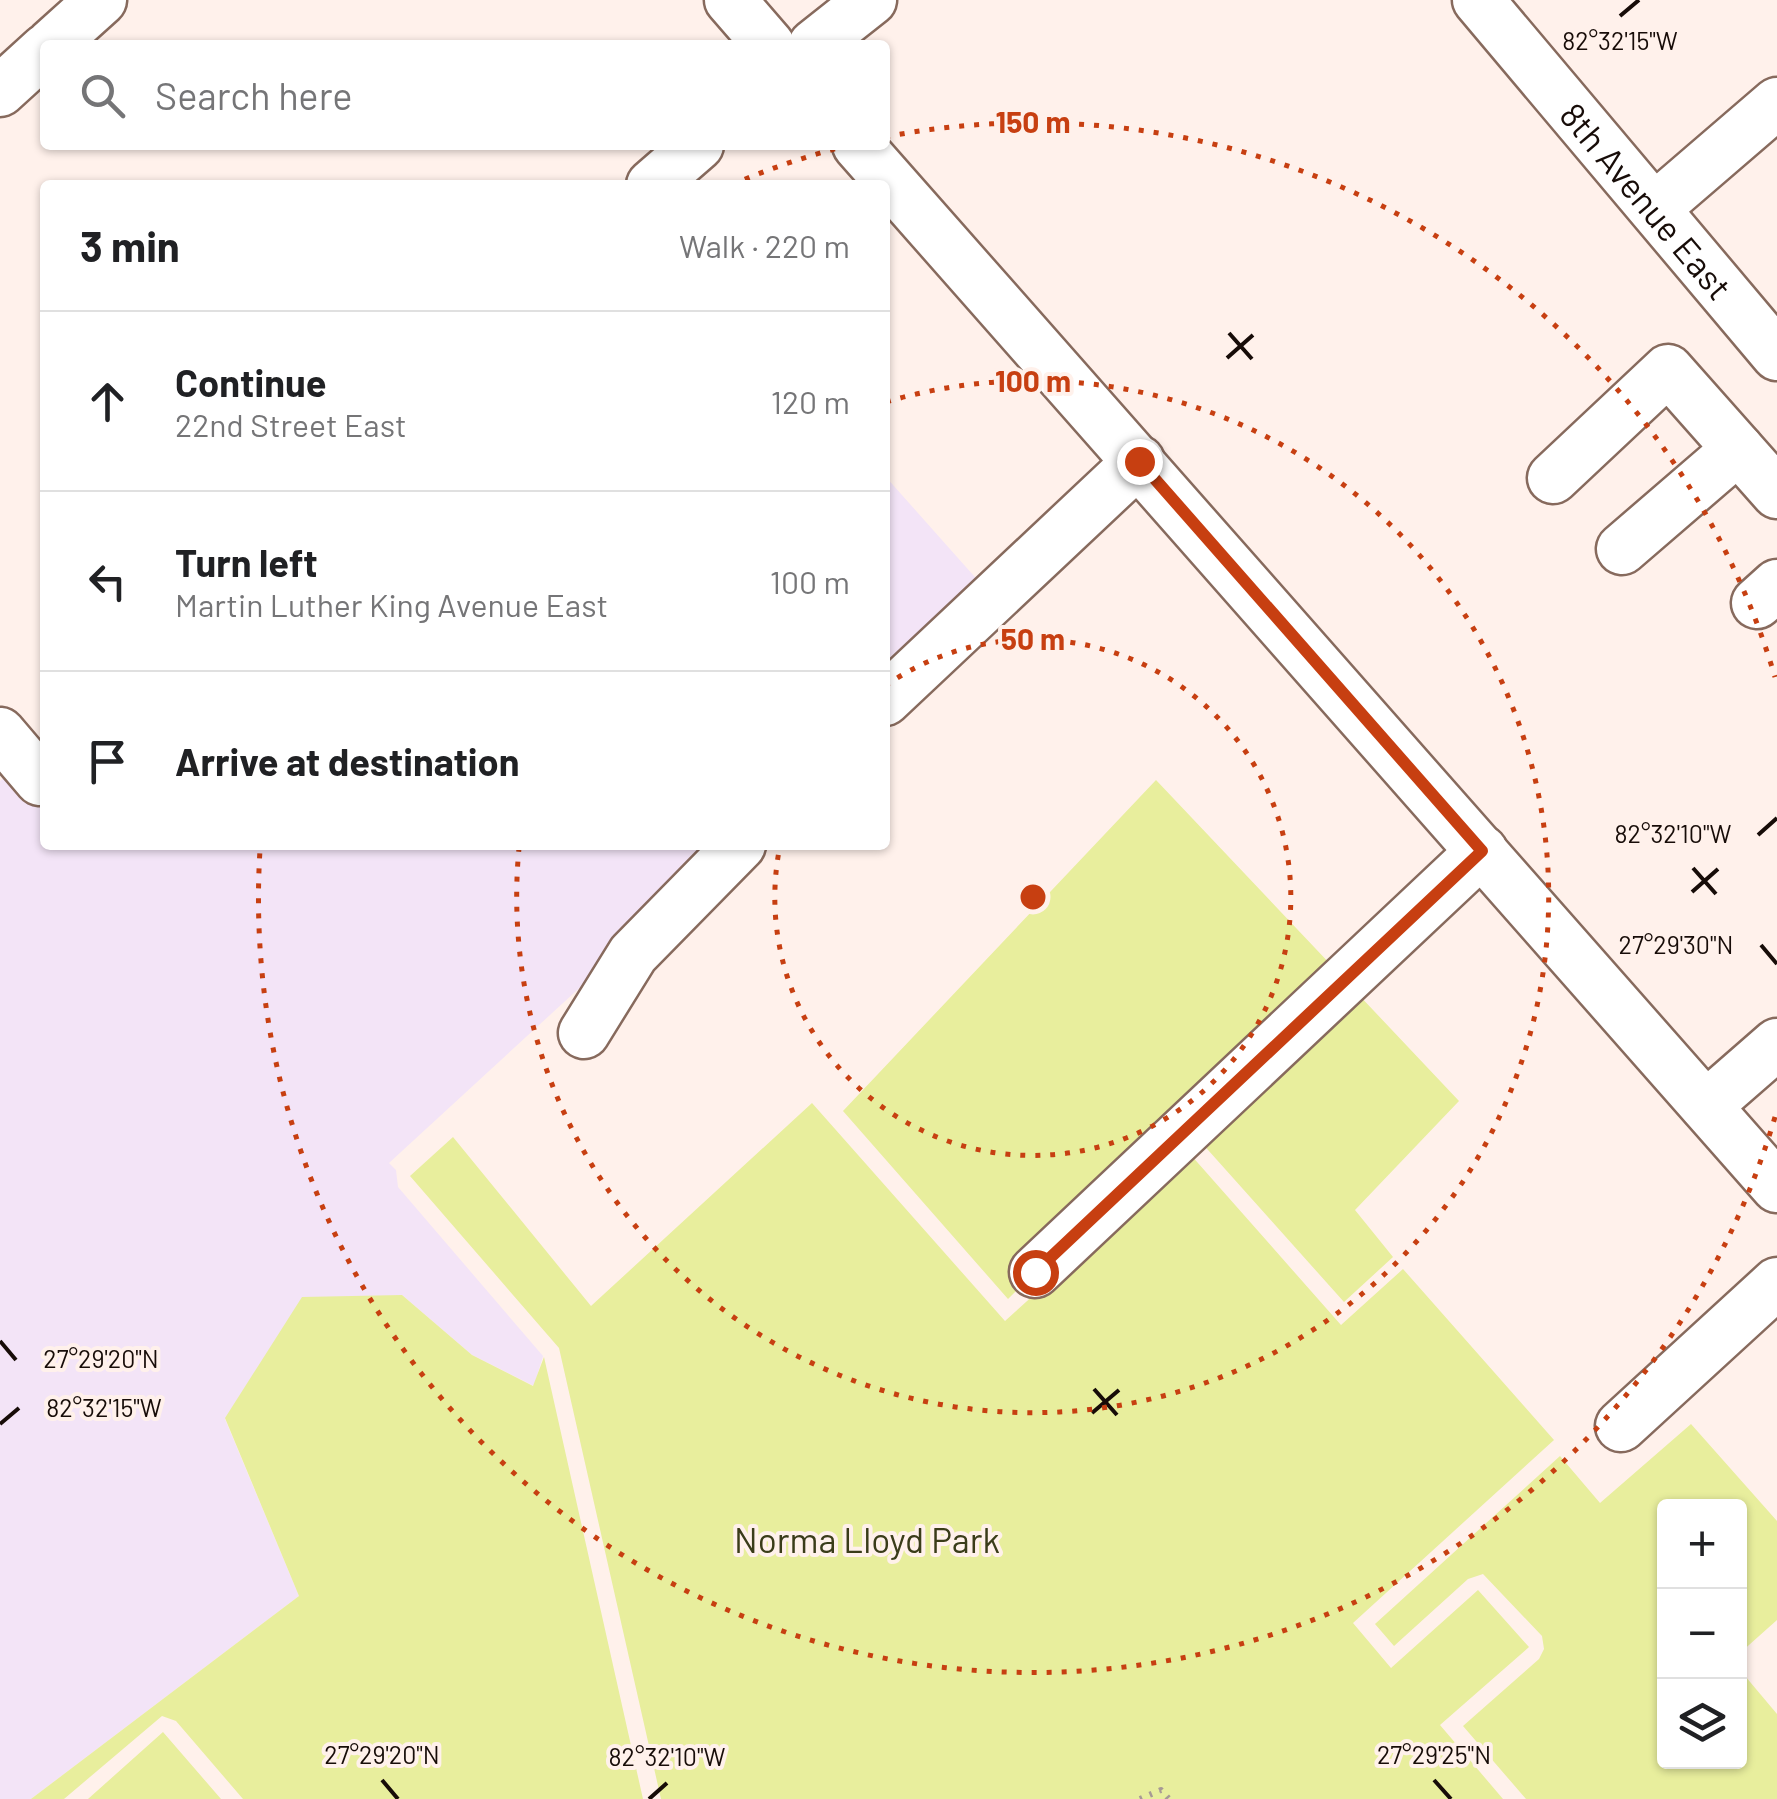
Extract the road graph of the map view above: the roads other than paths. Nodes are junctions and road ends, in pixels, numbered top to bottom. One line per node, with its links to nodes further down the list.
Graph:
1 (101, 0): 5 (street)
2 (730, 0): 6 (street)
3 (871, 0): 7 (street)
4 (1478, 0): 16 (street, 8th Avenue East)
5 (57, 40)
6 (765, 40)
7 (820, 40)
8 (40, 55): 9 (street)
9 (0, 91)
10 (1777, 103): 16 (street)
11 (692, 150): 13 (street)
12 (862, 150): 14 (street)
13 (658, 180)
14 (889, 180)
15 (890, 181): 19 (street)
16 (1656, 208): 17 (street, 8th Avenue East)
17 (1777, 354)
18 (1738, 449): 20 (street); 21 (street); 22 (street)
19 (1139, 461): 23 (street); 25 (street)
20 (1553, 478)
21 (1777, 493)
22 (1622, 548)
23 (890, 695)
24 (735, 850): 26 (street)
25 (1482, 851): 28 (street); 30 (street)
26 (584, 1033)
27 (1777, 1044): 28 (street)
28 (1706, 1106): 29 (street)
29 (1777, 1188)
30 (1035, 1272)
31 (1777, 1283): 32 (street)
32 (1621, 1426)

